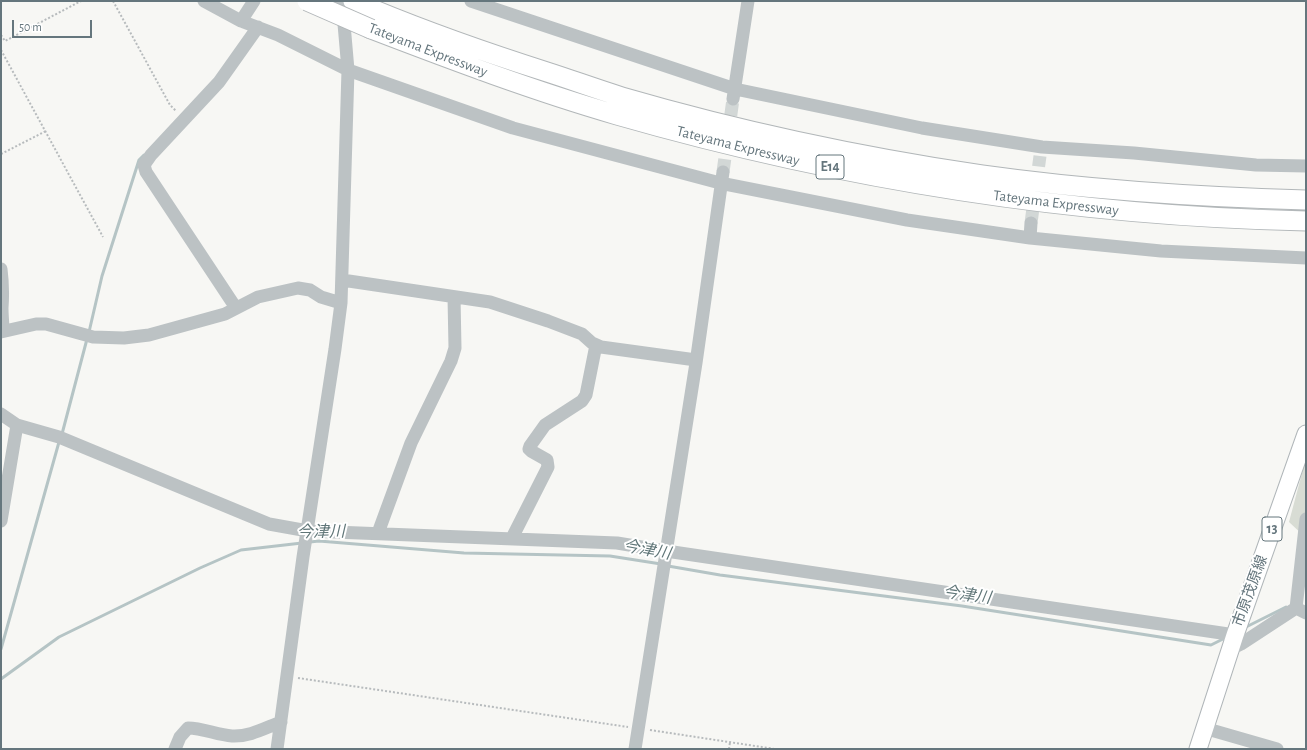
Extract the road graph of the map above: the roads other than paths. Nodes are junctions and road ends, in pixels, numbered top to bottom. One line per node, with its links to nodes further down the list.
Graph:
1 (204, 1): 8 (street)
2 (254, 1): 8 (street)
3 (307, 1): 15 (highway, Tateyama Expressway / E14, bridge)
4 (342, 1): 10 (street)
5 (353, 1): 14 (highway, Tateyama Expressway / E14)
6 (471, 1): 11 (street)
7 (748, 1): 11 (street)
8 (241, 21): 9 (street)
9 (258, 27): 10 (street); 23 (street)
10 (348, 70): 13 (street); 20 (street)
11 (734, 94): 12 (street)
12 (1306, 166)
13 (721, 177): 17 (street); 26 (street)
14 (1306, 200)
15 (1306, 221)
16 (1031, 223): 17 (street)
17 (1030, 238): 18 (street)
18 (1306, 258)
19 (1, 269): 24 (street)
20 (342, 280): 21 (street); 22 (street)
21 (454, 297): 25 (street); 33 (street)
22 (341, 303): 23 (street); 32 (street)
23 (236, 308): 24 (street)
24 (2, 332)
25 (596, 345): 26 (street); 34 (street)
26 (696, 360): 35 (street)
27 (1, 414): 28 (street)
28 (17, 425): 31 (street); 32 (street)
29 (1306, 436): 37 (main road, 市原茂原線 / 13)
30 (1306, 519): 36 (street)
31 (1, 521)
32 (308, 531): 33 (street); 38 (street)
33 (378, 533): 34 (street)
34 (512, 538): 35 (street)
35 (666, 551): 37 (street); 42 (street)
36 (1301, 611): 37 (street)
37 (1235, 636): 39 (main road, 市原茂原線 / 13)
38 (281, 722): 40 (street); 41 (street)
39 (1204, 728): 43 (main road, 市原茂原線 / 13); 44 (street)
40 (175, 749)
41 (277, 749)
42 (635, 749)
43 (1198, 749)
44 (1277, 749)

